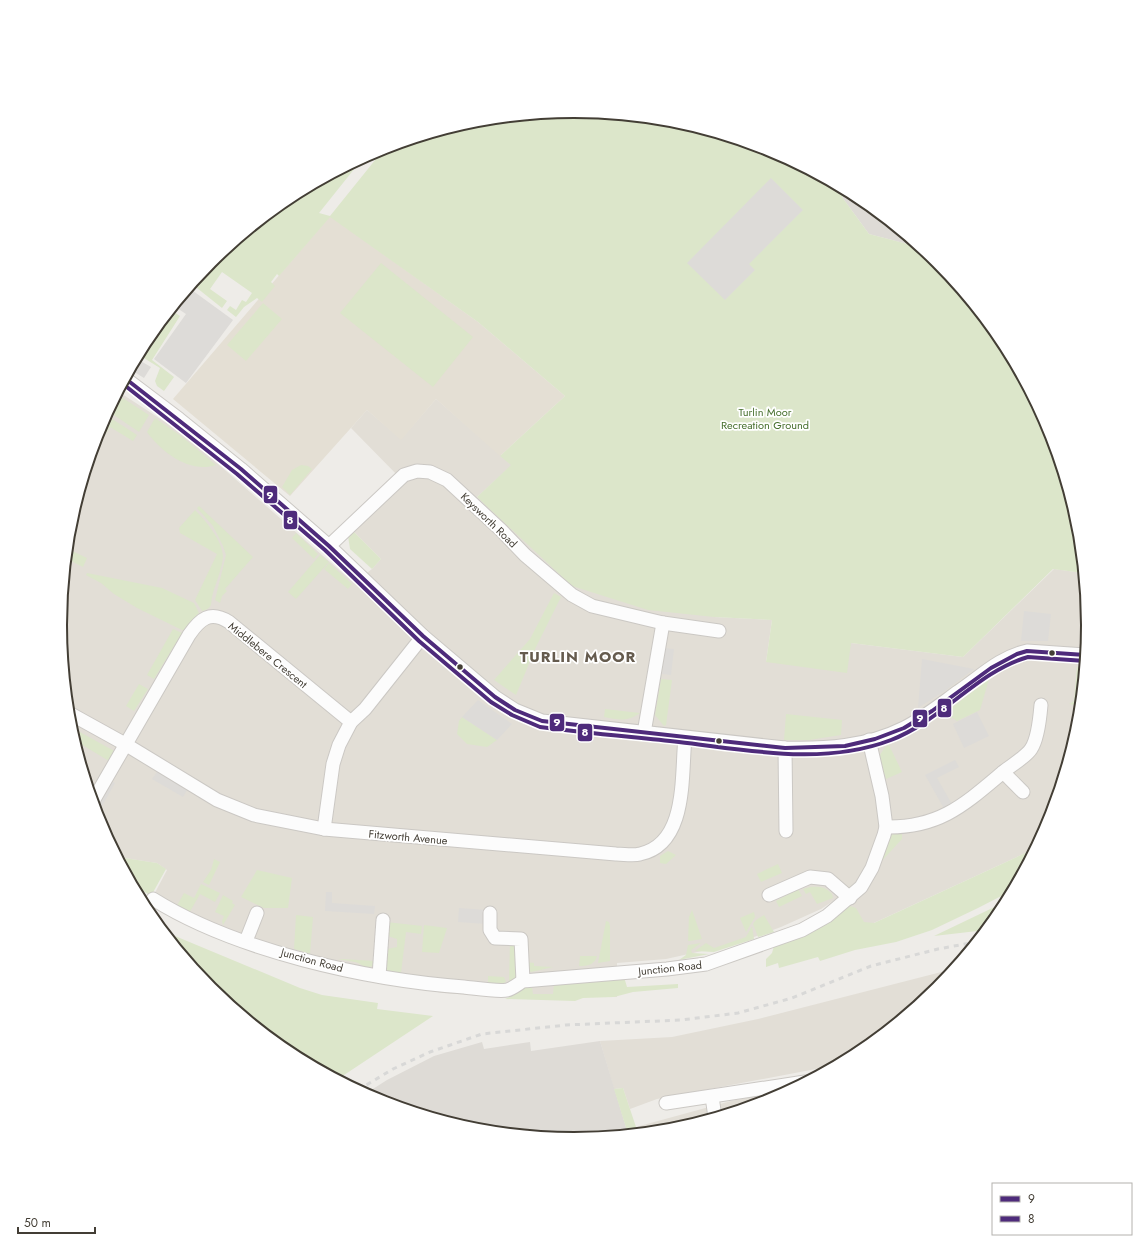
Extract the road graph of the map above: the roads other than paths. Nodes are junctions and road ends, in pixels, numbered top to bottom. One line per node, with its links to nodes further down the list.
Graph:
1 (130, 382): 2 (street)
2 (329, 546): 3 (street, Keysworth Road); 5 (street)
3 (663, 623): 4 (street, Keysworth Road); 10 (street)
4 (719, 632)
5 (423, 636): 9 (street); 10 (street)
6 (1080, 654): 12 (street)
7 (1041, 705): 15 (street)
8 (76, 717): 13 (street, Fitzworth Avenue)
9 (351, 722): 13 (street, Middlebere Crescent); 19 (street)
10 (644, 732): 11 (street)
11 (685, 738): 14 (street); 19 (street, Fitzworth Avenue)
12 (869, 740): 14 (street); 18 (street, Junction Road)
13 (125, 744): 17 (street, Middlebere Crescent); 19 (street, Fitzworth Avenue)
14 (785, 748): 20 (street)
15 (1003, 772): 16 (street); 18 (street)
16 (1023, 792)
17 (97, 795)
18 (886, 827): 22 (street, Junction Road)
19 (324, 829)
20 (786, 831)
21 (769, 896): 22 (street)
22 (850, 898): 29 (street, Junction Road)
23 (153, 899): 27 (street, Junction Road)
24 (257, 913): 27 (street)
25 (490, 913): 29 (street)
26 (383, 920): 28 (street)
27 (246, 942): 28 (street, Junction Road)
28 (378, 976): 29 (street, Junction Road)
29 (523, 981)
30 (788, 1085): 31 (street)
31 (712, 1097): 32 (street); 33 (street)
32 (666, 1103)
33 (714, 1113)

